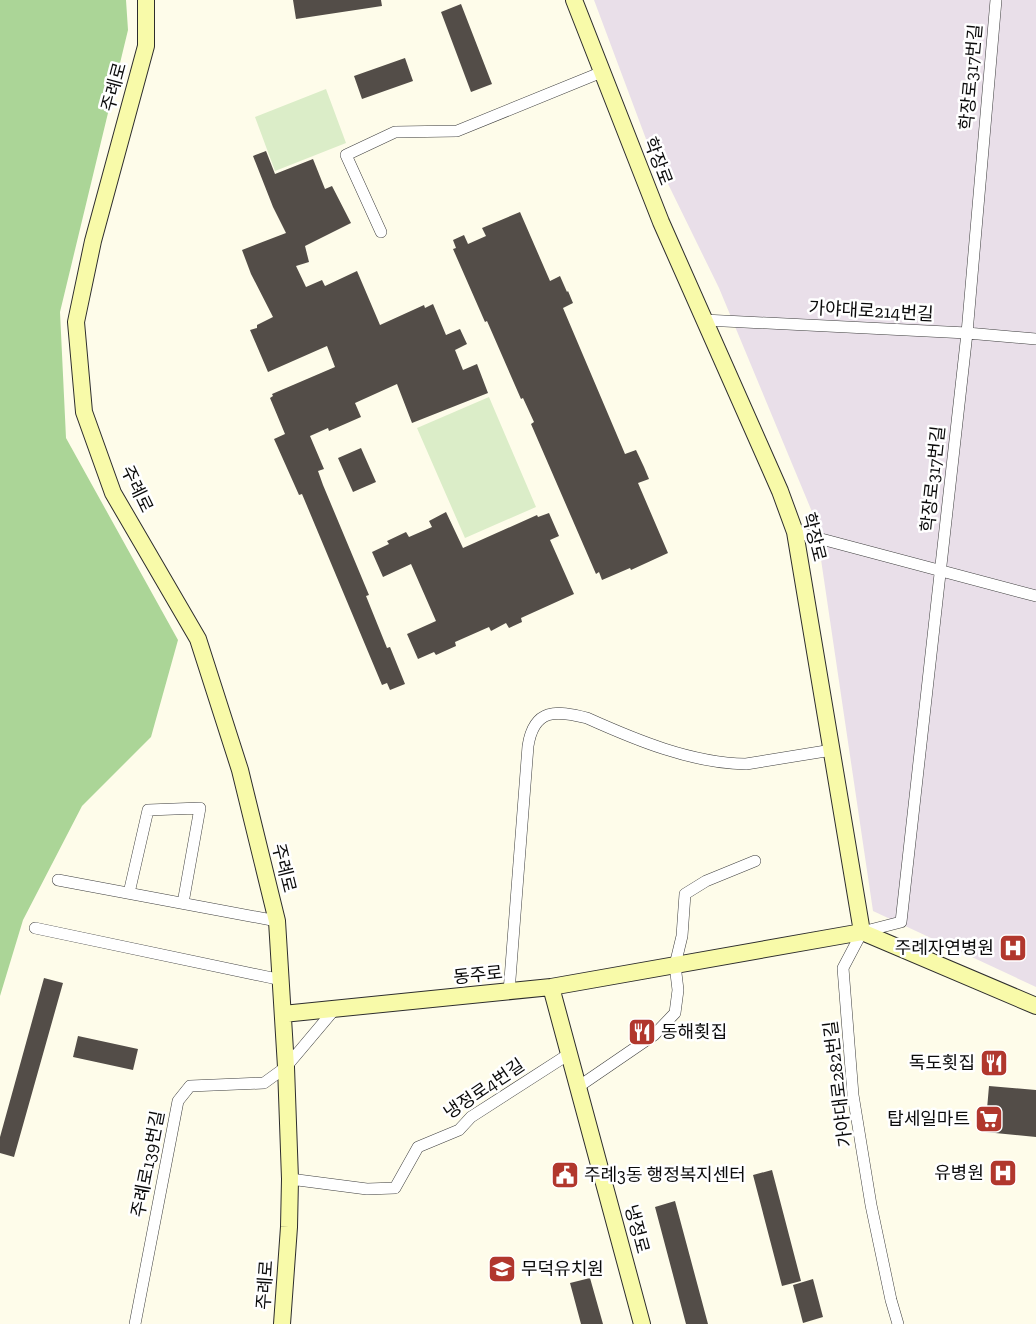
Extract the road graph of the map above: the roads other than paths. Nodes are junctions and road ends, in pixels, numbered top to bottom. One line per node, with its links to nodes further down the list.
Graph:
1 (146, 0): 17 (main road, 주례로)
2 (574, 0): 4 (main road, 학장로)
3 (996, 0): 7 (street, 학장로317번길)
4 (602, 72): 5 (street); 6 (main road, 학장로)
5 (381, 232)
6 (704, 320): 7 (street, 가야대로214번길); 9 (main road, 학장로)
7 (967, 333): 8 (street, 가야대로214번길); 10 (street, 학장로317번길)
8 (1036, 339)
9 (795, 532): 10 (street); 12 (main road, 학장로)
10 (940, 570): 11 (street); 19 (street, 학장로317번길)
11 (1036, 596)
12 (832, 750): 19 (main road, 학장로); 23 (street)
13 (755, 861): 20 (street)
14 (58, 880): 15 (street)
15 (129, 893): 16 (street); 16 (street)
16 (183, 903): 17 (street)
17 (277, 921): 21 (main road, 주례로)
18 (35, 928): 21 (street)
19 (862, 932): 20 (main road, 동주로); 24 (main road); 34 (street, 가야대로282번길)
20 (675, 965): 22 (main road, 동주로); 29 (street)
21 (282, 980): 26 (main road, 주례로)
22 (551, 987): 23 (main road, 동주로); 27 (main road, 냉정로)
23 (509, 992): 25 (main road, 동주로)
24 (1036, 1006)
25 (334, 1010): 26 (main road, 동주로); 28 (street, 주례로139번길)
26 (283, 1014): 28 (main road, 주례로)
27 (569, 1054): 29 (main road, 냉정로); 30 (street, 냉정로4번길)
28 (286, 1067): 30 (main road, 주례로); 31 (street, 주례로139번길)
29 (578, 1087): 33 (main road, 냉정로)
30 (290, 1179): 32 (main road, 주례로)
31 (135, 1324)
32 (282, 1324)
33 (642, 1324)
34 (898, 1324)

